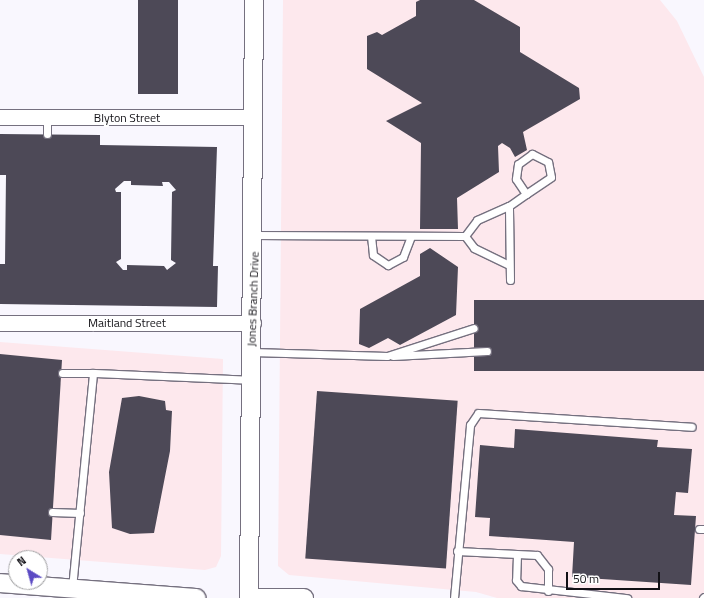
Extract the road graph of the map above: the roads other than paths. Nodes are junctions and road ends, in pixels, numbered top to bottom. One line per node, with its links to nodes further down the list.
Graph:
1 (254, 0): 3 (street, Jones Branch Drive)
2 (0, 117): 4 (street, Blyton Street)
3 (254, 117): 4 (street, Blyton Street); 8 (street, Jones Branch Drive)
4 (47, 118): 5 (lane)
5 (47, 134)
6 (526, 194): 6 (lane); 7 (lane)
7 (510, 206): 11 (lane); 12 (lane)
8 (254, 235): 9 (lane); 15 (street, Jones Branch Drive)
9 (371, 236): 10 (lane); 10 (lane)
10 (411, 236): 11 (lane)
11 (465, 236): 12 (lane)
12 (507, 264): 13 (lane)
13 (510, 280)
14 (0, 323): 15 (street, Maitland Street)
15 (253, 323): 18 (street, Jones Branch Drive)
16 (474, 328): 19 (lane)
17 (487, 351): 19 (lane)
18 (251, 352): 19 (lane); 22 (street, Jones Branch Drive)
19 (387, 356)
20 (62, 373): 21 (lane)
21 (93, 373): 22 (lane); 25 (lane)
22 (251, 380): 32 (street, Jones Branch Drive)
23 (692, 427): 26 (lane)
24 (52, 512): 25 (lane)
25 (80, 513): 29 (lane)
26 (458, 551): 27 (lane); 35 (lane)
27 (516, 555): 30 (lane); 30 (lane)
28 (0, 583): 29 (street)
29 (72, 588): 31 (street)
30 (548, 591): 36 (lane)
31 (196, 598)
32 (249, 598)
33 (257, 598): 34 (street)
34 (304, 598)
35 (454, 598)
36 (627, 598)

